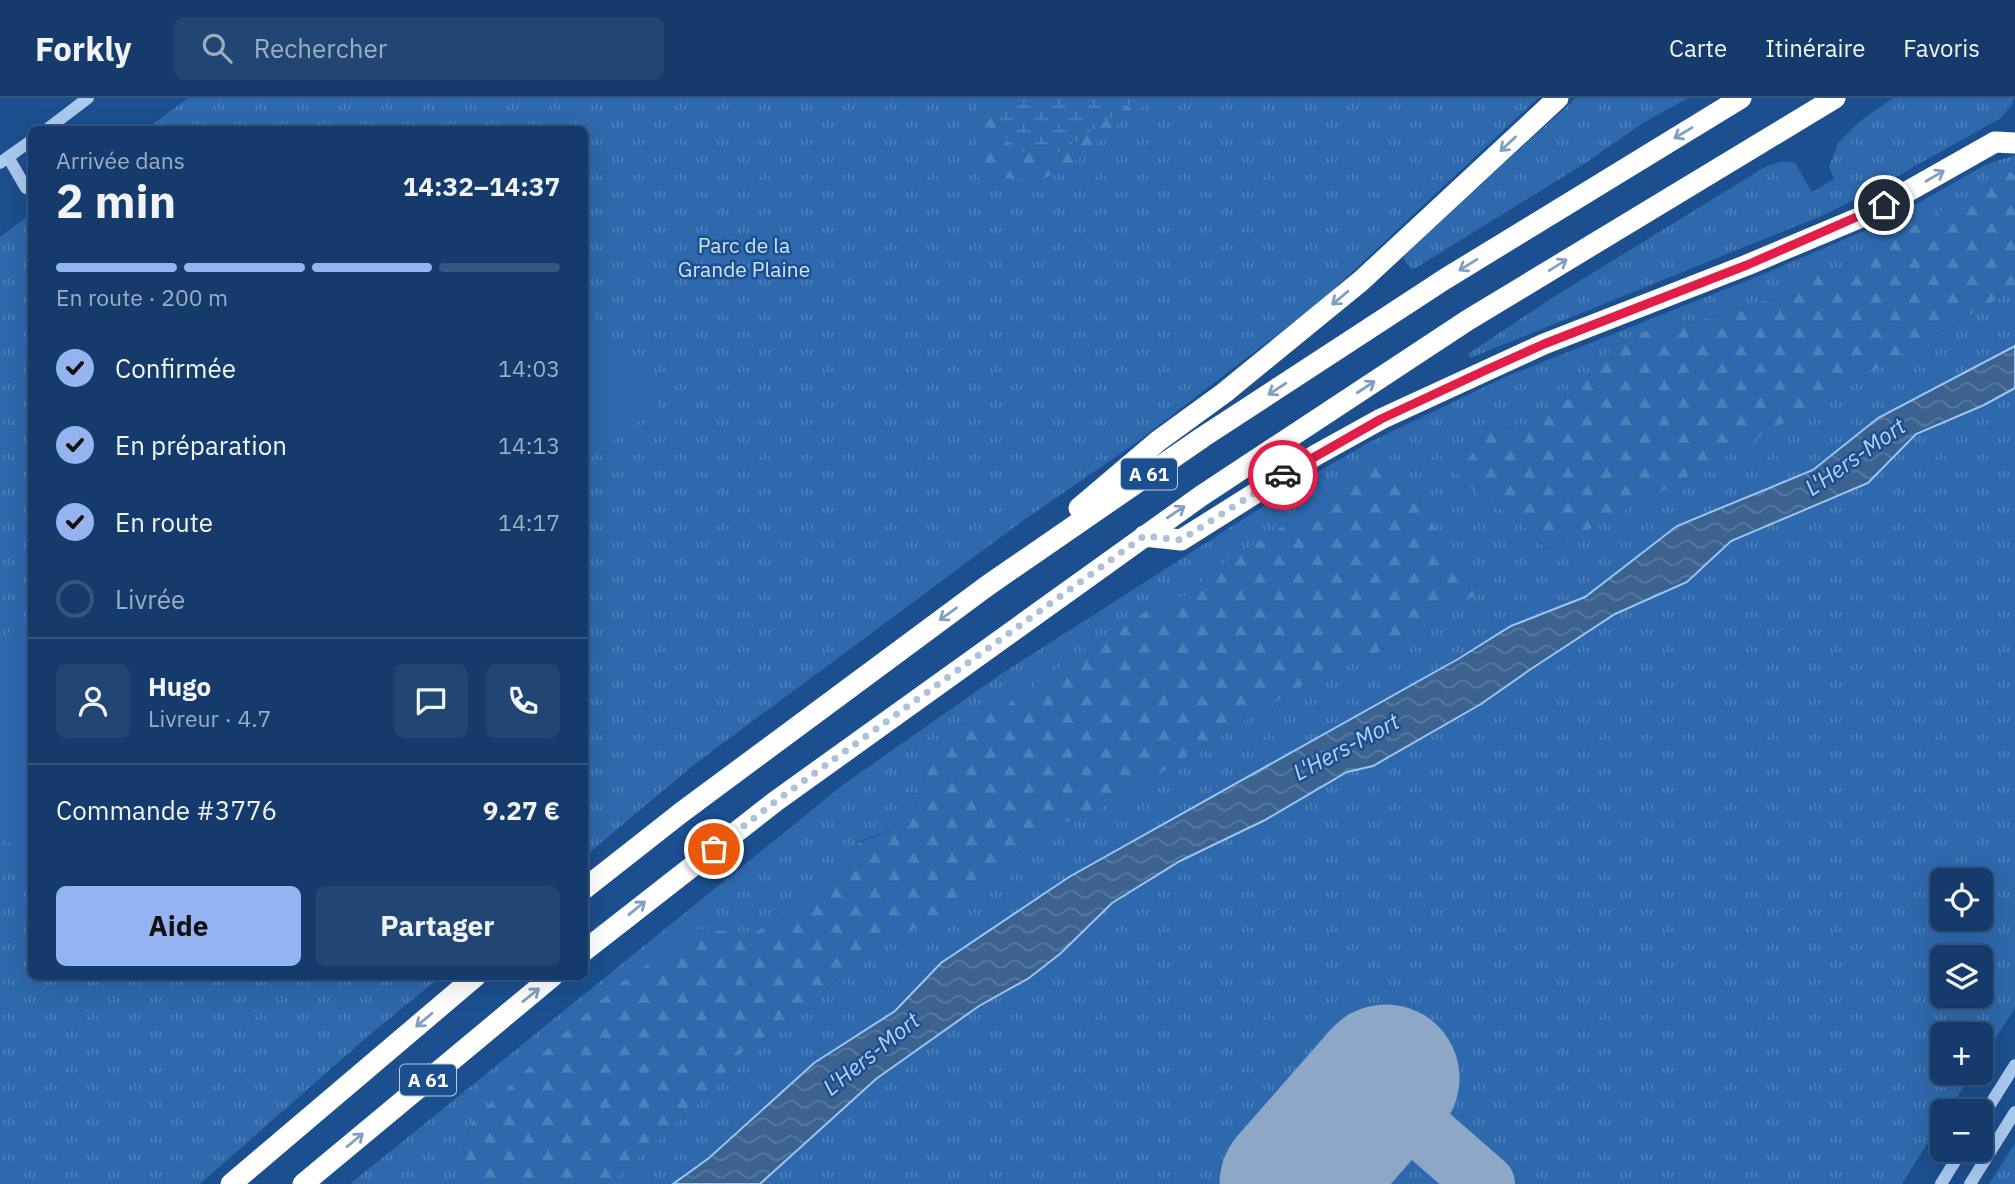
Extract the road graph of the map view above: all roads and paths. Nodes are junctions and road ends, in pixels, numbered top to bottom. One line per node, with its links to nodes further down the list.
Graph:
1 (88, 98): 5 (street)
2 (1558, 98): 12 (highway, one-way to 12)
3 (1741, 98): 12 (highway, A 61, one-way to 12)
4 (1835, 98): 11 (highway, A 61, one-way to 4)
5 (51, 126)
6 (2015, 128): 8 (highway)
7 (28, 143): 9 (street)
8 (2005, 143): 11 (highway, one-way to 8)
9 (4, 160): 10 (street)
10 (26, 188)
11 (1144, 536): 14 (highway, A 61, one-way to 11)
12 (987, 586): 13 (highway, A 61, one-way to 13)
13 (588, 886)
14 (588, 948)
15 (471, 980): 21 (highway, A 61, one-way to 21)
16 (548, 980): 22 (highway, A 61, one-way to 16)
17 (2015, 1065): 18 (street)
18 (1993, 1100)
19 (2015, 1112): 24 (street)
20 (1955, 1162): 23 (street)
21 (231, 1184)
22 (303, 1184)
23 (1941, 1184)
24 (1970, 1184)

